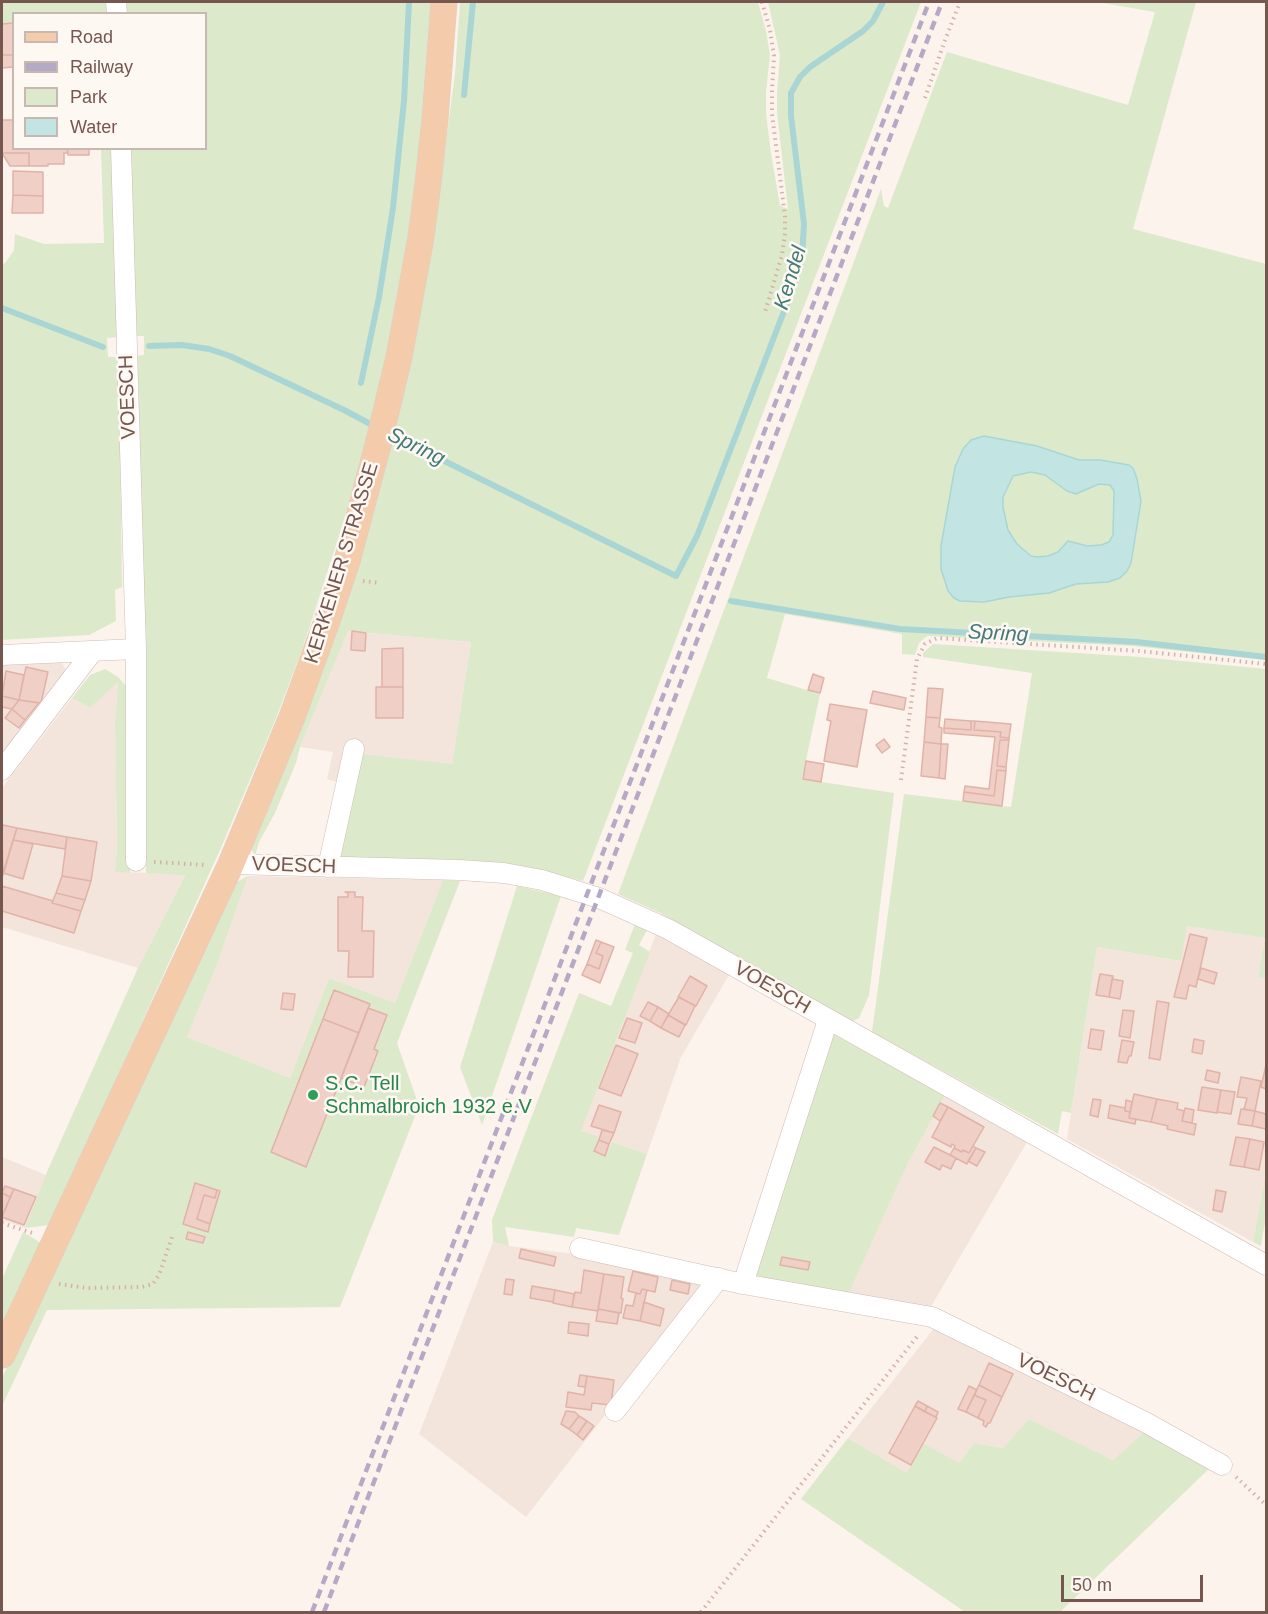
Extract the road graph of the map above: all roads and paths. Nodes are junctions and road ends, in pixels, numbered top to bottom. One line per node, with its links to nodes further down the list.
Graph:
1 (444, 2): 15 (main road, KERKENER STRASSE)
2 (762, 2): 6 (path)
3 (960, 2): 4 (path)
4 (925, 98)
5 (121, 150): 7 (street, VOESCH)
6 (765, 312)
7 (136, 649): 8 (street); 14 (street, VOESCH)
8 (93, 651): 9 (street); 12 (street)
9 (2, 655)
10 (1266, 664): 13 (path)
11 (354, 749): 16 (street)
12 (2, 770)
13 (901, 780)
14 (136, 861): 17 (path)
15 (231, 864): 16 (street, VOESCH); 25 (main road, VOESCH)
16 (328, 867): 18 (street, VOESCH)
17 (204, 876)
18 (828, 1020): 23 (street, VOESCH); 26 (street, VOESCH)
19 (2, 1223): 21 (path)
20 (173, 1234): 25 (path)
21 (33, 1244)
22 (580, 1248): 24 (street, VOESCH)
23 (1266, 1265)
24 (719, 1278): 26 (street, VOESCH); 29 (street)
25 (37, 1279): 28 (main road, VOESCH)
26 (743, 1284): 27 (street, VOESCH)
27 (932, 1317): 30 (street, VOESCH); 32 (path)
28 (2, 1355)
29 (615, 1411)
30 (1222, 1465): 31 (path)
31 (1266, 1505)
32 (701, 1612)

